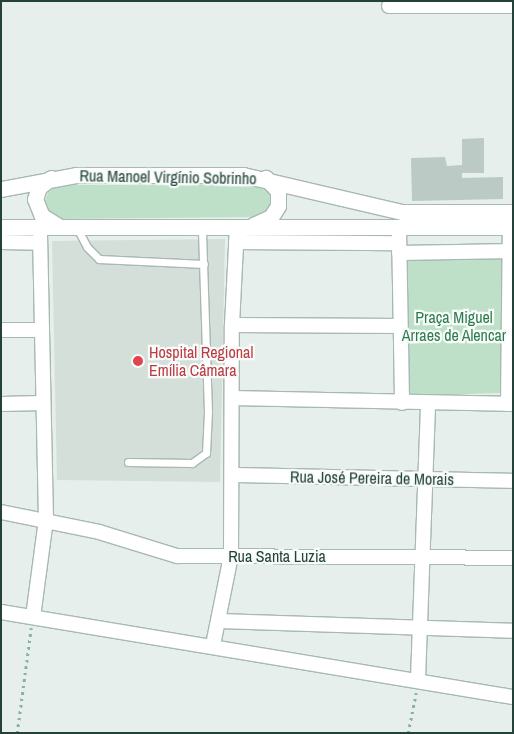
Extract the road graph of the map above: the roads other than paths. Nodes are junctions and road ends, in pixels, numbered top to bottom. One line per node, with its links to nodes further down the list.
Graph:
1 (389, 6): 2 (street)
2 (513, 6)
3 (52, 177): 4 (main road, Rua Manoel Virgínio Sobrinho); 5 (main road, Rua Manoel Virgínio Sobrinho); 10 (main road)
4 (266, 178): 6 (main road, Rua Manoel Virgínio Sobrinho); 11 (main road)
5 (1, 189)
6 (512, 222): 13 (main road); 15 (street)
7 (77, 227): 8 (main road); 10 (main road); 16 (lane)
8 (202, 227): 11 (main road); 16 (lane)
9 (1, 228): 12 (main road)
10 (61, 228): 12 (main road)
11 (241, 232): 13 (main road); 17 (street)
12 (40, 235): 14 (street); 21 (street)
13 (399, 241): 15 (street); 18 (street)
14 (1, 242)
15 (511, 251): 19 (street)
16 (204, 264): 28 (lane)
17 (232, 325): 18 (street); 22 (street)
18 (400, 326): 24 (street)
19 (511, 329): 27 (street)
20 (1, 330): 21 (street)
21 (41, 330): 23 (street)
22 (232, 398): 24 (street); 29 (street)
23 (42, 403): 26 (street); 33 (street)
24 (402, 403): 25 (street)
25 (428, 403): 27 (street); 30 (street)
26 (1, 404)
27 (511, 404)
28 (128, 462)
29 (232, 475): 30 (street, Rua José Pereira de Morais); 34 (street)
30 (426, 480): 31 (street, Rua José Pereira de Morais); 35 (street)
31 (513, 481)
32 (1, 512): 33 (street, Rua Santa Luzia)
33 (46, 520): 34 (street, Rua Santa Luzia); 38 (street)
34 (231, 556): 35 (street, Rua Santa Luzia); 39 (street)
35 (423, 558): 36 (street, Rua Santa Luzia); 40 (street)
36 (513, 558)
37 (1, 612): 38 (street)
38 (33, 617): 42 (street)
39 (220, 621): 40 (street); 42 (street)
40 (422, 627): 41 (street); 43 (street)
41 (513, 631)
42 (213, 645): 43 (street)
43 (418, 679): 44 (street)
44 (513, 697)

